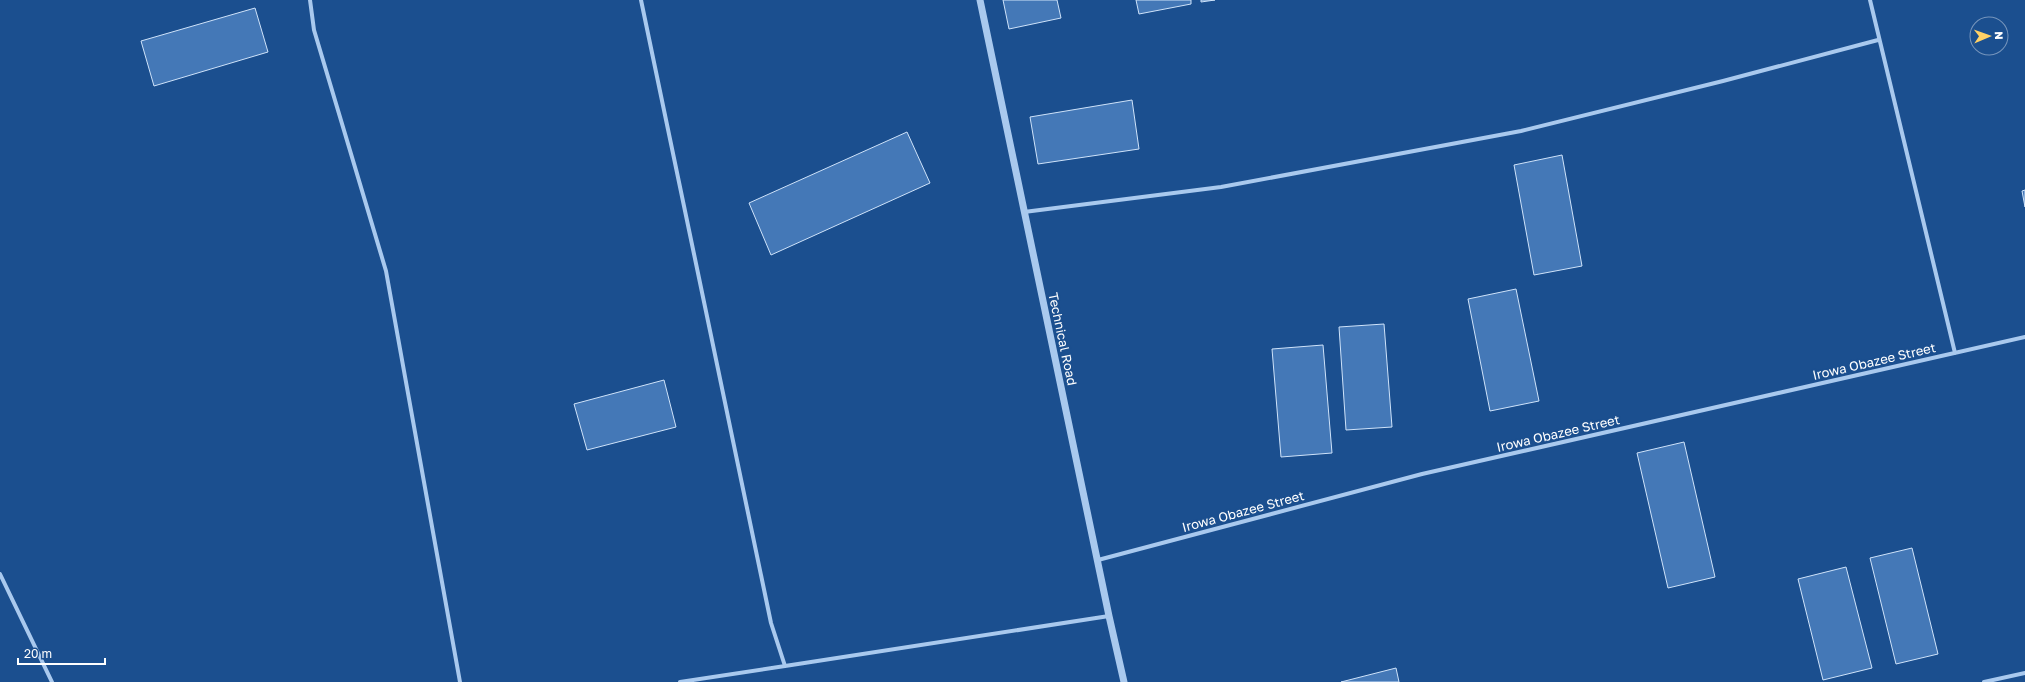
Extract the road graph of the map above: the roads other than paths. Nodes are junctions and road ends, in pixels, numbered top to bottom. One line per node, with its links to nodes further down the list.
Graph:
1 (310, 0): 15 (street)
2 (641, 0): 12 (street)
3 (980, 0): 6 (street, Technical Road)
4 (1870, 0): 5 (street)
5 (1878, 40): 6 (street); 8 (street)
6 (1024, 212): 9 (street, Technical Road)
7 (2025, 337): 8 (street, Irowa Obazee Street)
8 (1955, 353): 9 (street, Irowa Obazee Street)
9 (1098, 560): 11 (street, Technical Road)
10 (0, 574): 14 (street)
11 (1109, 616): 12 (street); 17 (street, Technical Road)
12 (785, 666): 16 (street)
13 (2025, 673): 18 (street)
14 (52, 682)
15 (460, 682)
16 (680, 682)
17 (1124, 682)
18 (1984, 682)

